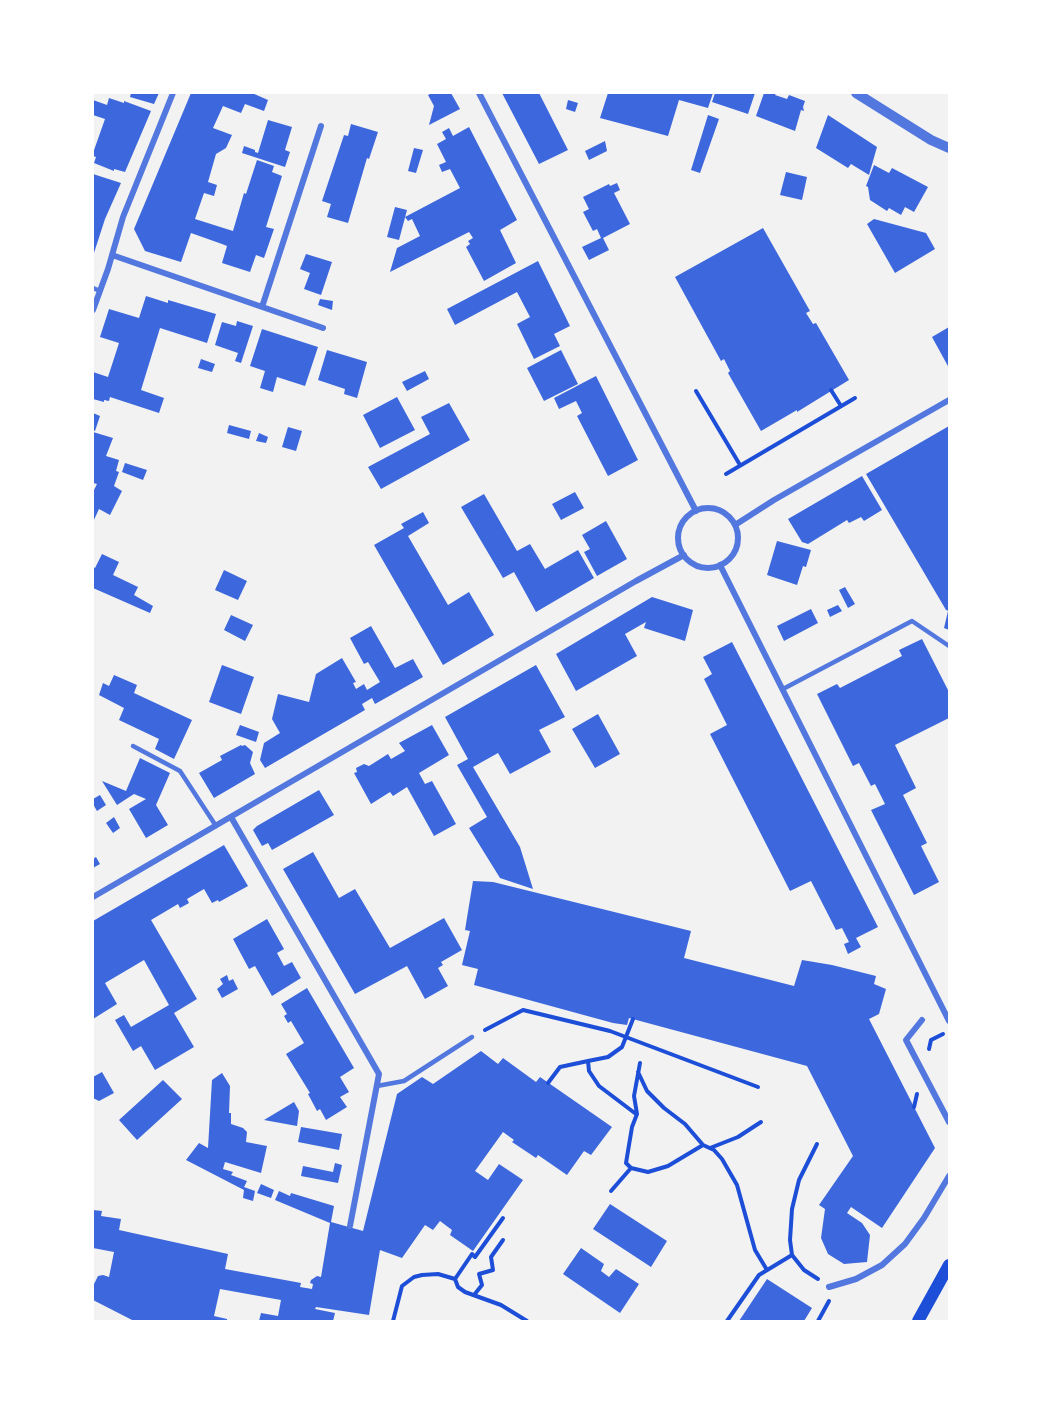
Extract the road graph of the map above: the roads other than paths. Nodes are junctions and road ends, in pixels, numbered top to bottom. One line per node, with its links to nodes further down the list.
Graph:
1 (173, 93): 6 (street)
2 (479, 93): 12 (street)
3 (856, 93): 5 (street)
4 (321, 126): 8 (street)
5 (949, 148)
6 (112, 255): 7 (street); 8 (street)
7 (97, 289): 9 (street)
8 (262, 307): 10 (street)
9 (93, 310)
10 (323, 328)
11 (949, 400): 13 (street)
12 (696, 511): 13 (street); 14 (street)
13 (735, 525): 15 (street)
14 (684, 555): 15 (street); 19 (street)
15 (720, 565): 17 (street)
16 (949, 646): 17 (lane)
17 (783, 689): 23 (street)
18 (133, 746): 20 (lane)
19 (231, 817): 20 (street); 25 (street)
20 (216, 826): 21 (street)
21 (93, 897)
22 (922, 1020): 26 (street)
23 (949, 1021)
24 (472, 1037): 25 (lane)
25 (377, 1086): 28 (street)
26 (949, 1122)
27 (949, 1176): 30 (street)
28 (350, 1226)
29 (949, 1265): 31 (main road)
30 (830, 1287)
31 (918, 1321)

